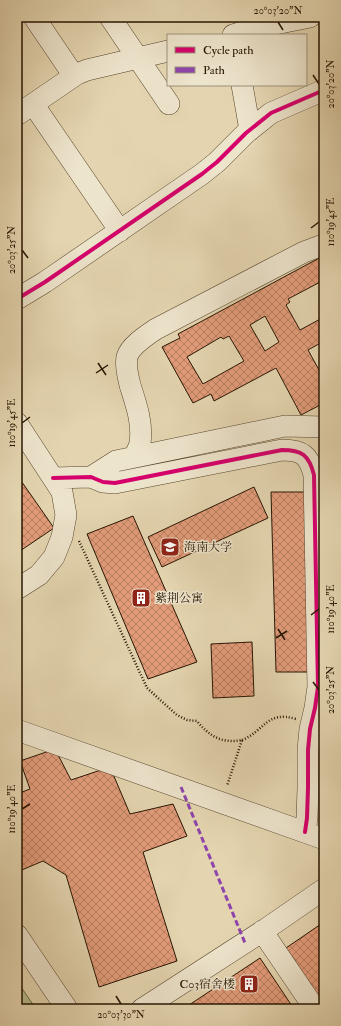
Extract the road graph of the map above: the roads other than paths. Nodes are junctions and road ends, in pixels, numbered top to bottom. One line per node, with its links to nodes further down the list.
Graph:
1 (34, 17): 7 (street)
2 (110, 17): 6 (street)
3 (310, 17): 4 (street)
4 (234, 29)
5 (167, 51): 6 (street)
6 (138, 58): 7 (street); 12 (street)
7 (74, 76): 13 (street)
8 (324, 82): 14 (street)
9 (242, 86): 14 (street)
10 (248, 86): 14 (street)
11 (324, 90): 14 (street)
12 (169, 104)
13 (22, 110): 15 (street)
14 (252, 124): 15 (street)
15 (118, 228): 17 (street); 18 (street)
16 (324, 246): 23 (street)
17 (17, 292)
18 (17, 300)
19 (17, 424): 25 (street)
20 (324, 427): 23 (street)
21 (324, 434): 22 (street)
22 (303, 454): 24 (street); 27 (street)
23 (134, 457): 24 (street)
24 (91, 477): 25 (street)
25 (54, 478): 26 (street)
26 (17, 589)
27 (321, 618): 31 (street)
28 (17, 723): 30 (street)
29 (17, 730): 30 (street)
30 (179, 784): 31 (street); 31 (street)
31 (312, 830): 32 (street)
32 (324, 839)
33 (324, 889): 35 (street)
34 (324, 900): 35 (street)
35 (265, 935): 37 (street); 43 (street)
36 (17, 936): 40 (street)
37 (246, 946): 41 (street); 42 (street)
38 (17, 951): 39 (street)
39 (57, 1009)
40 (68, 1009)
41 (142, 1009)
42 (157, 1009)
43 (314, 1009)

